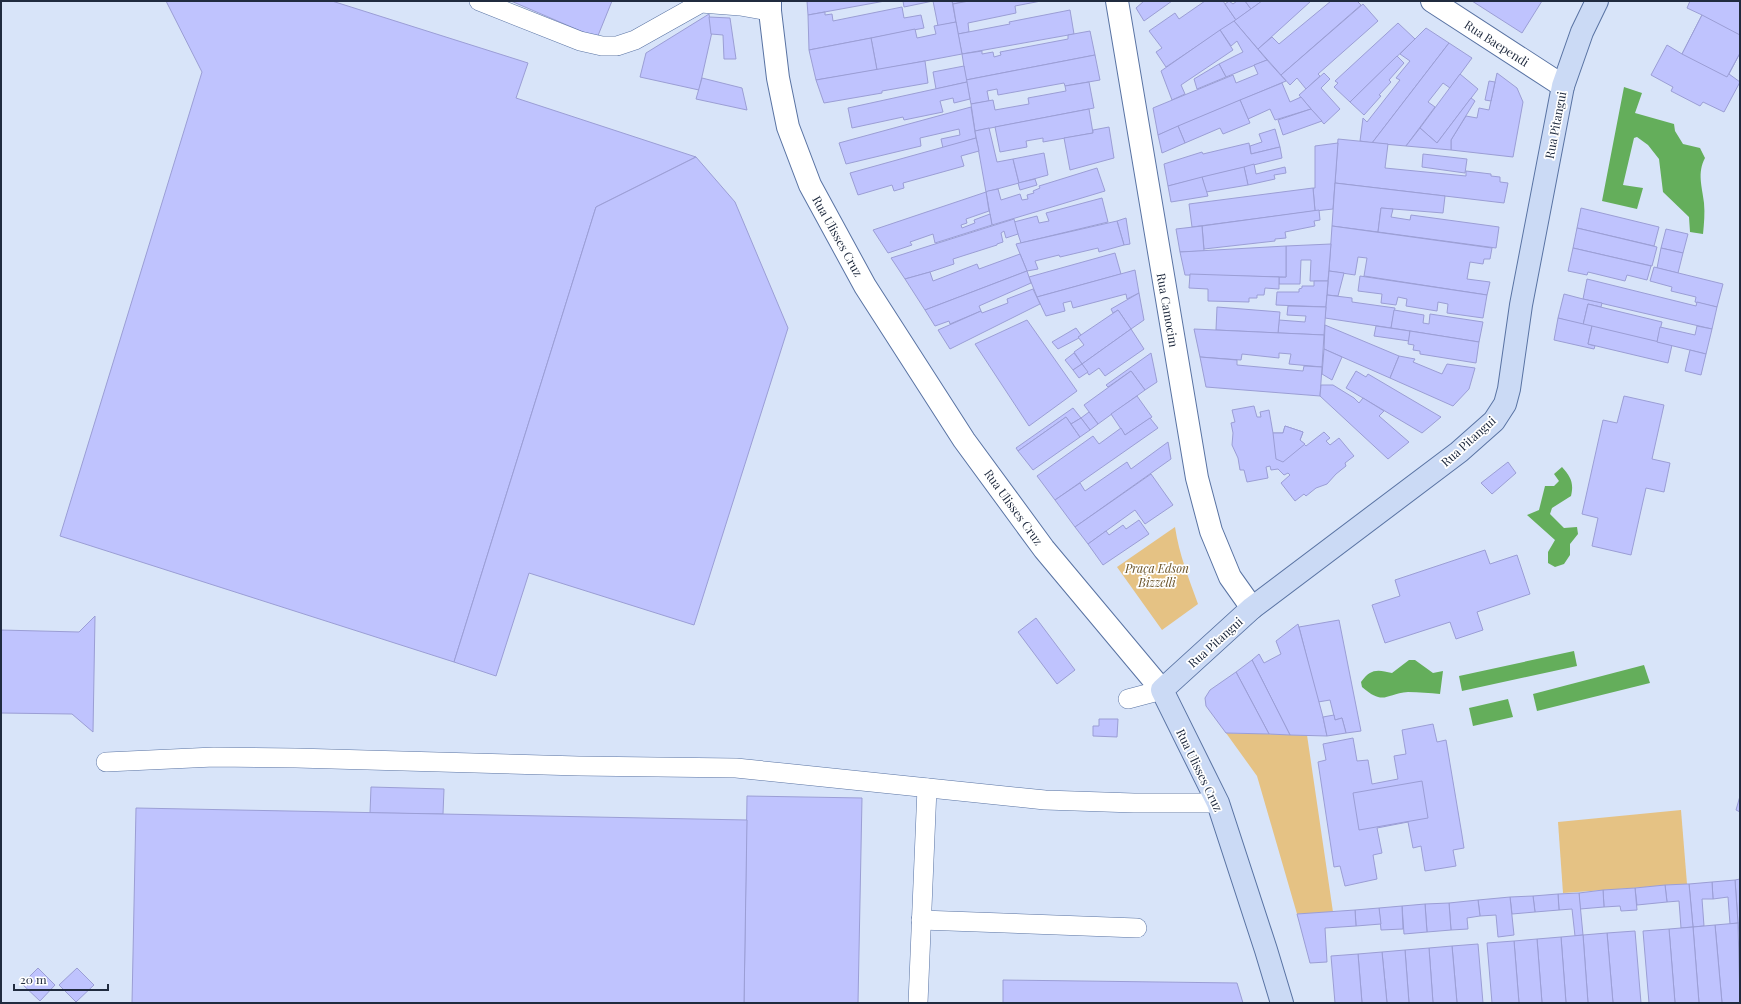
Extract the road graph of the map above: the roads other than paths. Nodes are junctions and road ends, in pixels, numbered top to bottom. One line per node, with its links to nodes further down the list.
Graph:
1 (479, 1): 5 (lane)
2 (1116, 1): 8 (street, Rua Camocim)
3 (1432, 1): 7 (street, Rua Baependi)
4 (1597, 1): 7 (street, Rua Pitangui)
5 (701, 2): 6 (lane)
6 (770, 6): 9 (street, Rua Ulisses Cruz)
7 (1563, 86): 8 (street, Rua Pitangui)
8 (1252, 608): 9 (street, Rua Pitangui)
9 (1162, 690): 10 (lane); 13 (street, Rua Ulisses Cruz)
10 (1128, 699)
11 (106, 762): 12 (lane)
12 (927, 788): 13 (lane); 14 (lane)
13 (1218, 803): 17 (street, Rua Ulisses Cruz)
14 (921, 920): 15 (lane); 16 (lane)
15 (1137, 928)
16 (918, 1003)
17 (1282, 1003)

